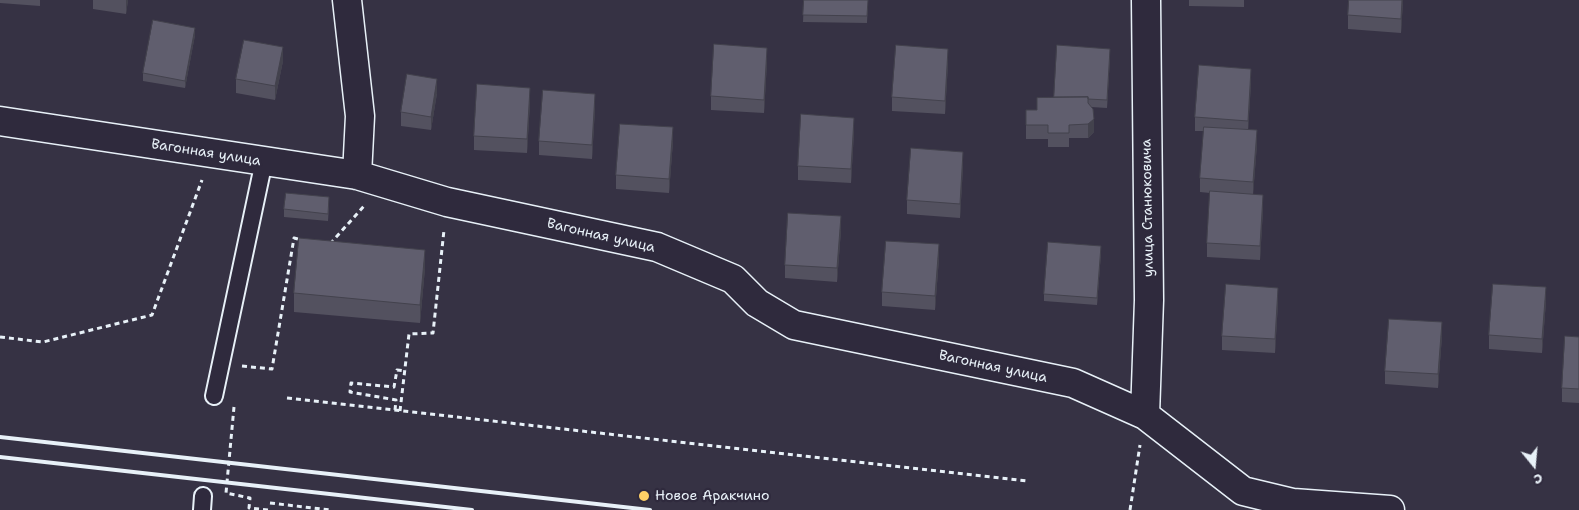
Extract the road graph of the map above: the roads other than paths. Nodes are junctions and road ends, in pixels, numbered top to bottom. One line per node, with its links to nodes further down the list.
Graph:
1 (347, 0): 5 (street)
2 (1146, 0): 7 (street, улица Станюковича)
3 (0, 121): 4 (street, Вагонная улица)
4 (264, 161): 5 (street, Вагонная улица); 6 (lane)
5 (368, 179): 7 (street, Вагонная улица)
6 (214, 396)
7 (1145, 415): 8 (street, Вагонная улица)
8 (1390, 510)

